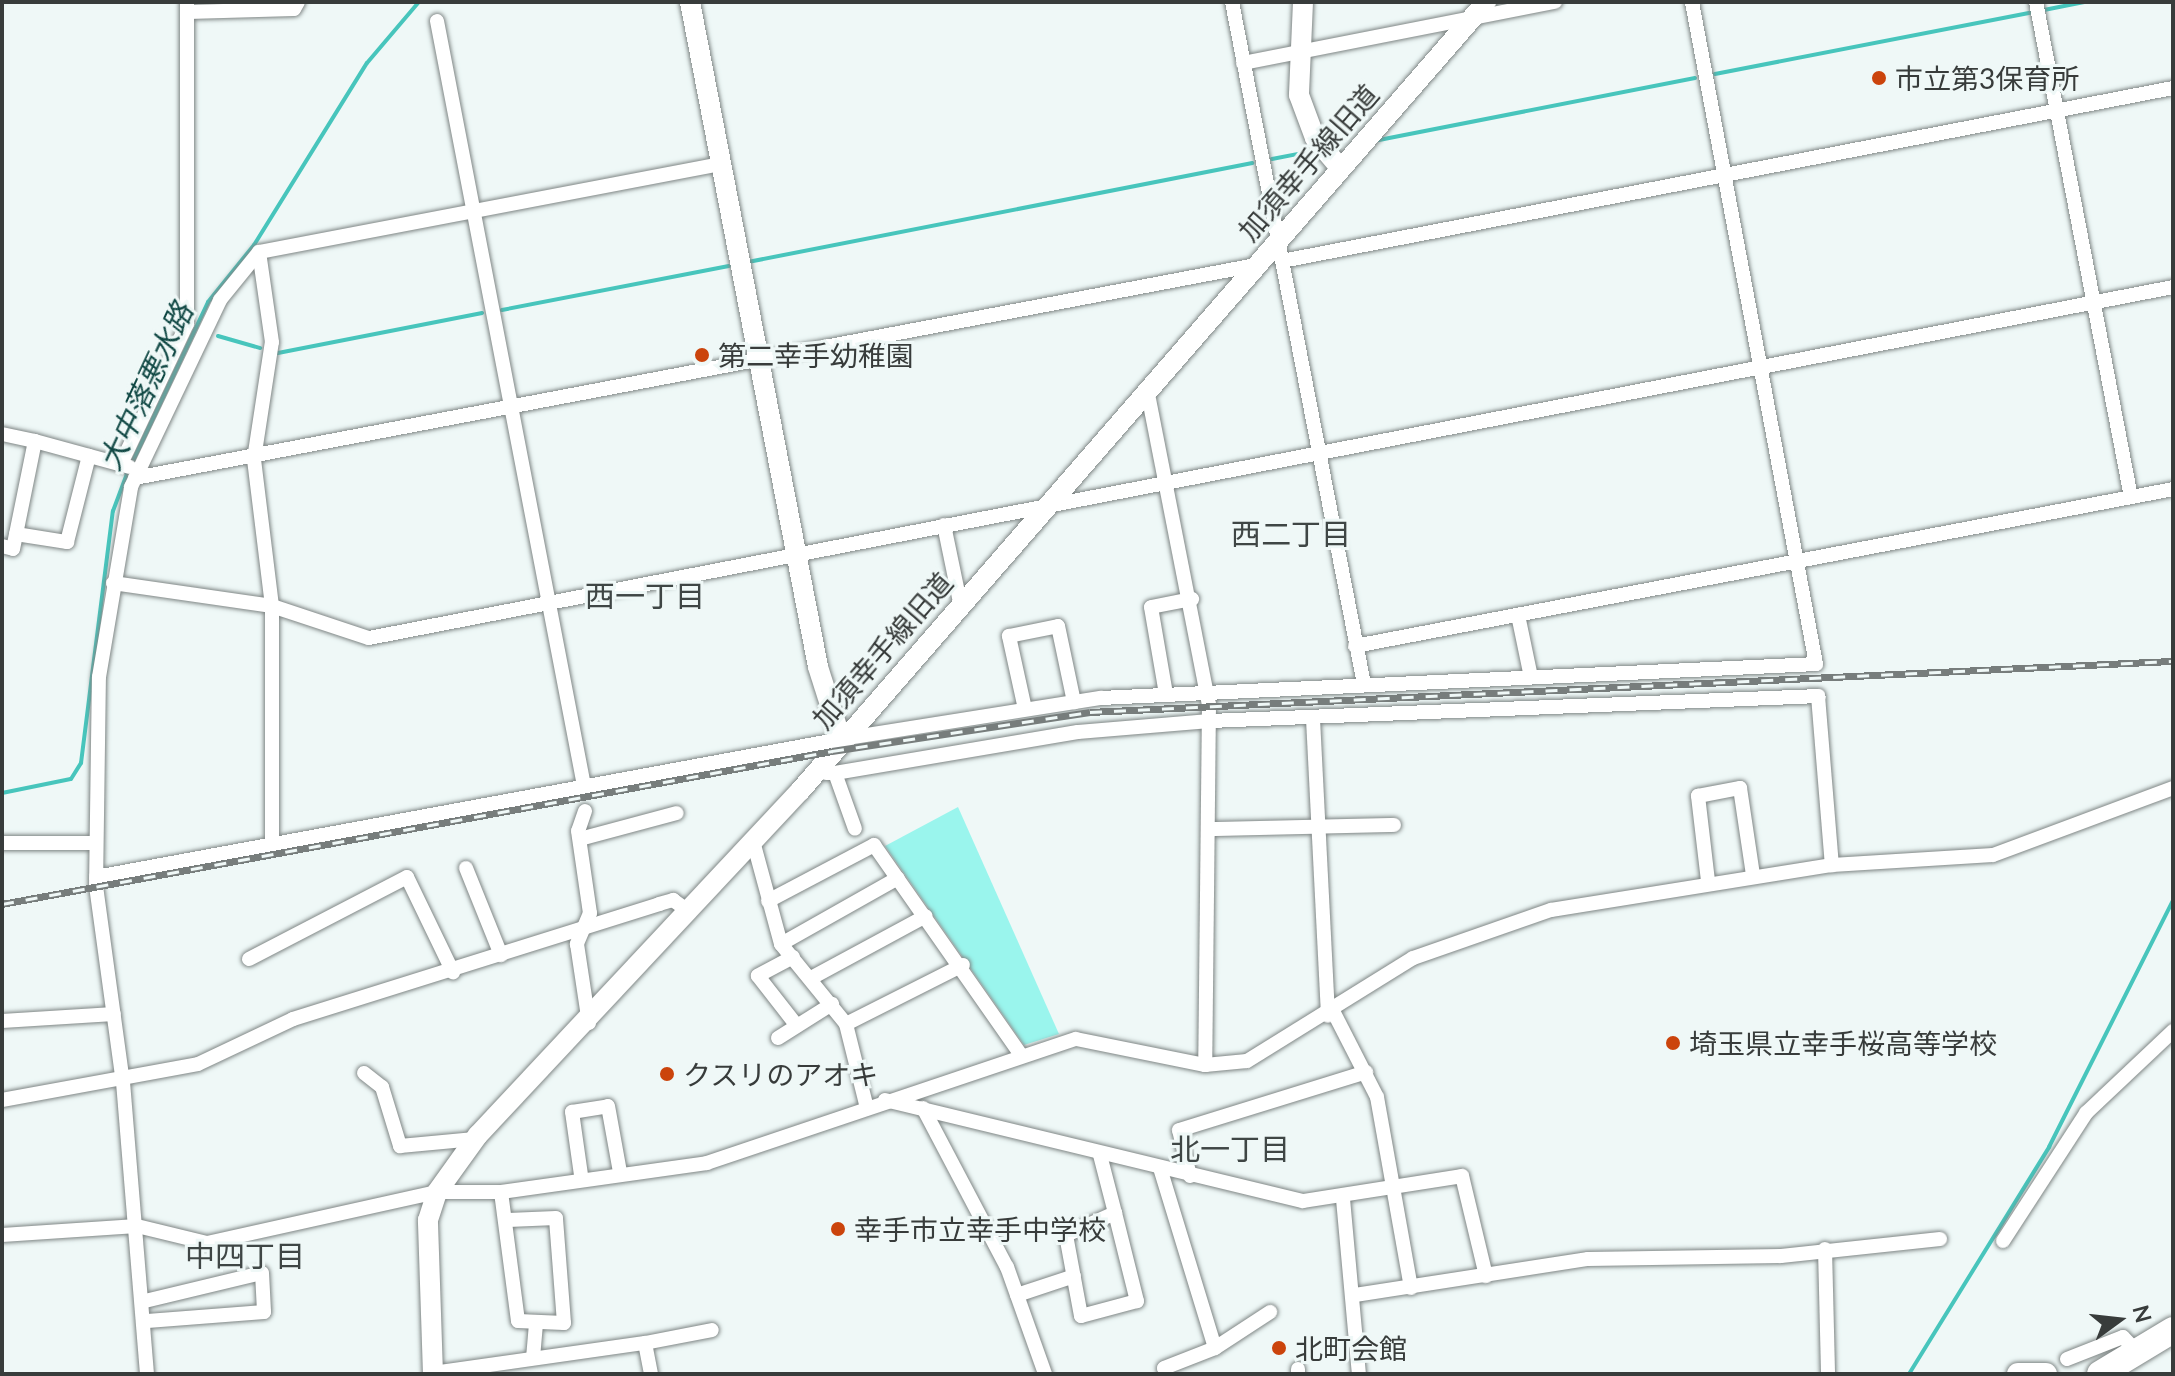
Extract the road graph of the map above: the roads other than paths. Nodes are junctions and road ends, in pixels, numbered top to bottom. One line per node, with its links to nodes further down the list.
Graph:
1 (298, 2): 9 (street)
2 (690, 2): 16 (street)
3 (1232, 2): 13 (street)
4 (1303, 2): 12 (street)
5 (1486, 2): 10 (street, 加須幸手線旧道)
6 (1555, 2): 10 (street)
7 (1692, 2): 18 (street)
8 (2036, 2): 15 (street)
9 (188, 7): 35 (street)
10 (1471, 19): 12 (street); 17 (street, 加須幸手線旧道)
11 (437, 21): 19 (street)
12 (1298, 54): 13 (street); 17 (street)
13 (1243, 63): 20 (street)
14 (2173, 88): 15 (street)
15 (2057, 111): 18 (street); 25 (street)
16 (720, 164): 19 (street); 26 (street)
17 (1339, 167): 20 (street, 加須幸手線旧道)
18 (1725, 175): 22 (street); 27 (street)
19 (473, 213): 21 (street); 29 (street)
20 (1279, 235): 22 (street); 23 (street, 加須幸手線旧道)
21 (259, 252): 34 (street); 35 (street)
22 (1282, 261): 32 (street)
23 (1256, 265): 26 (street); 28 (street, 加須幸手線旧道)
24 (2173, 287): 25 (street)
25 (2094, 303): 27 (street); 38 (street)
26 (759, 362): 29 (street); 43 (street)
27 (1762, 368): 32 (street); 44 (street)
28 (1147, 389): 36 (street); 39 (street, 加須幸手線旧道)
29 (511, 410): 34 (street); 47 (street)
30 (2, 434): 31 (street)
31 (35, 441): 33 (street); 41 (street)
32 (1319, 454): 36 (street); 51 (street)
33 (89, 456): 35 (street); 41 (street)
34 (254, 459): 35 (street); 49 (street)
35 (130, 469): 45 (street)
36 (1166, 482): 39 (street); 46 (street)
37 (2173, 489): 38 (street)
38 (2131, 497): 44 (street)
39 (1046, 505): 40 (street); 48 (street, 加須幸手線旧道)
40 (944, 525): 43 (street); 48 (street)
41 (16, 534): 42 (street)
42 (2, 546)
43 (797, 553): 47 (street); 60 (street)
44 (1801, 562): 50 (street); 52 (street)
45 (113, 583): 49 (street); 73 (street)
46 (1192, 599): 54 (street); 55 (street)
47 (549, 602): 49 (street); 62 (street)
48 (960, 602): 60 (street, 加須幸手線旧道)
49 (272, 606): 74 (street)
50 (1518, 615): 51 (street); 52 (street)
51 (1355, 646): 53 (street)
52 (1531, 677): 53 (street)
53 (1364, 684): 54 (street)
54 (1208, 691): 55 (street); 59 (street)
55 (1166, 694): 56 (street)
56 (1074, 702): 57 (street); 57 (street)
57 (1025, 709): 60 (street)
58 (1313, 719): 59 (street); 67 (street); 75 (street)
59 (1210, 721): 61 (street); 69 (street)
60 (841, 739): 61 (street, 加須幸手線旧道); 62 (street)
61 (826, 773): 68 (street); 71 (street, 加須幸手線旧道)
62 (584, 786): 74 (street)
63 (2173, 788): 75 (street)
64 (585, 811): 70 (street)
65 (677, 813): 70 (street)
66 (1394, 825): 67 (street)
67 (1316, 828): 69 (street); 94 (street)
68 (855, 829)
69 (1212, 829): 102 (street)
70 (580, 839): 84 (street)
71 (753, 841): 81 (street); 82 (street, 加須幸手線旧道)
72 (2, 843): 73 (street)
73 (95, 843): 78 (street)
74 (272, 844): 78 (street)
75 (1832, 865): 77 (street)
76 (466, 868): 86 (street)
77 (1753, 875): 80 (street); 80 (street)
78 (96, 877): 93 (street)
79 (898, 878): 81 (street); 83 (street); 85 (street)
80 (1708, 881): 94 (street)
81 (768, 901): 85 (street)
82 (688, 911): 84 (street); 96 (street, 加須幸手線旧道)
83 (926, 916): 89 (street); 91 (street)
84 (578, 933): 86 (street); 96 (street)
85 (781, 944): 87 (street)
86 (501, 955): 90 (street)
87 (793, 957): 91 (street); 98 (street)
88 (249, 959): 90 (street)
89 (963, 965): 97 (street); 101 (street)
90 (453, 972): 105 (street)
91 (813, 977): 92 (street)
92 (832, 1004): 97 (street); 98 (street)
93 (114, 1014): 95 (street); 105 (street)
94 (1331, 1015): 102 (street); 103 (street)
95 (2, 1021)
96 (589, 1023): 110 (street, 加須幸手線旧道)
97 (846, 1024): 108 (street)
98 (797, 1026): 100 (street)
99 (2173, 1031): 125 (street)
100 (778, 1038)
101 (1021, 1055): 102 (street); 107 (street)
102 (1205, 1065)
103 (1366, 1072): 115 (street); 116 (street)
104 (364, 1073): 110 (street)
105 (123, 1083): 106 (street); 122 (street)
106 (2, 1100)
107 (885, 1100): 108 (street); 109 (street)
108 (866, 1104): 113 (street)
109 (923, 1108): 111 (street); 130 (street)
110 (475, 1139): 117 (street, 加須幸手線旧道)
111 (1100, 1155): 112 (street); 120 (street)
112 (1160, 1168): 115 (street); 139 (street)
113 (620, 1172): 114 (street); 114 (street)
114 (581, 1175): 118 (street)
115 (1190, 1176): 119 (street)
116 (1395, 1189): 119 (street); 128 (street); 129 (street)
117 (437, 1192): 118 (street); 122 (street); 144 (street, 加須幸手線旧道)
118 (501, 1192): 121 (street)
119 (1343, 1199): 131 (street)
120 (1115, 1213): 127 (street); 127 (street)
121 (508, 1220): 135 (street); 135 (street)
122 (137, 1226): 123 (street); 132 (street)
123 (2, 1235)
124 (1940, 1239): 126 (street)
125 (2003, 1241)
126 (1825, 1249): 128 (street); 150 (street)
127 (1074, 1276): 130 (street)
128 (1486, 1276): 129 (street)
129 (1411, 1288): 131 (street)
130 (1017, 1295): 147 (street)
131 (1355, 1295): 149 (street)
132 (145, 1301): 134 (street); 134 (street)
133 (1270, 1312): 139 (street)
134 (147, 1321): 145 (street)
135 (536, 1322): 141 (street)
136 (712, 1330): 138 (street)
137 (2173, 1330): 140 (highway)
138 (645, 1343): 141 (street); 146 (street)
139 (1215, 1348): 148 (street)
140 (2136, 1351): 142 (street); 153 (highway)
141 (533, 1358): 143 (street)
142 (2067, 1359)
143 (473, 1370): 144 (street)
144 (433, 1373)
145 (147, 1374)
146 (651, 1374)
147 (1045, 1374)
148 (1166, 1374)
149 (1359, 1374)
150 (1828, 1374)
151 (2018, 1374): 152 (main road)
152 (2046, 1374)
153 (2100, 1374)

